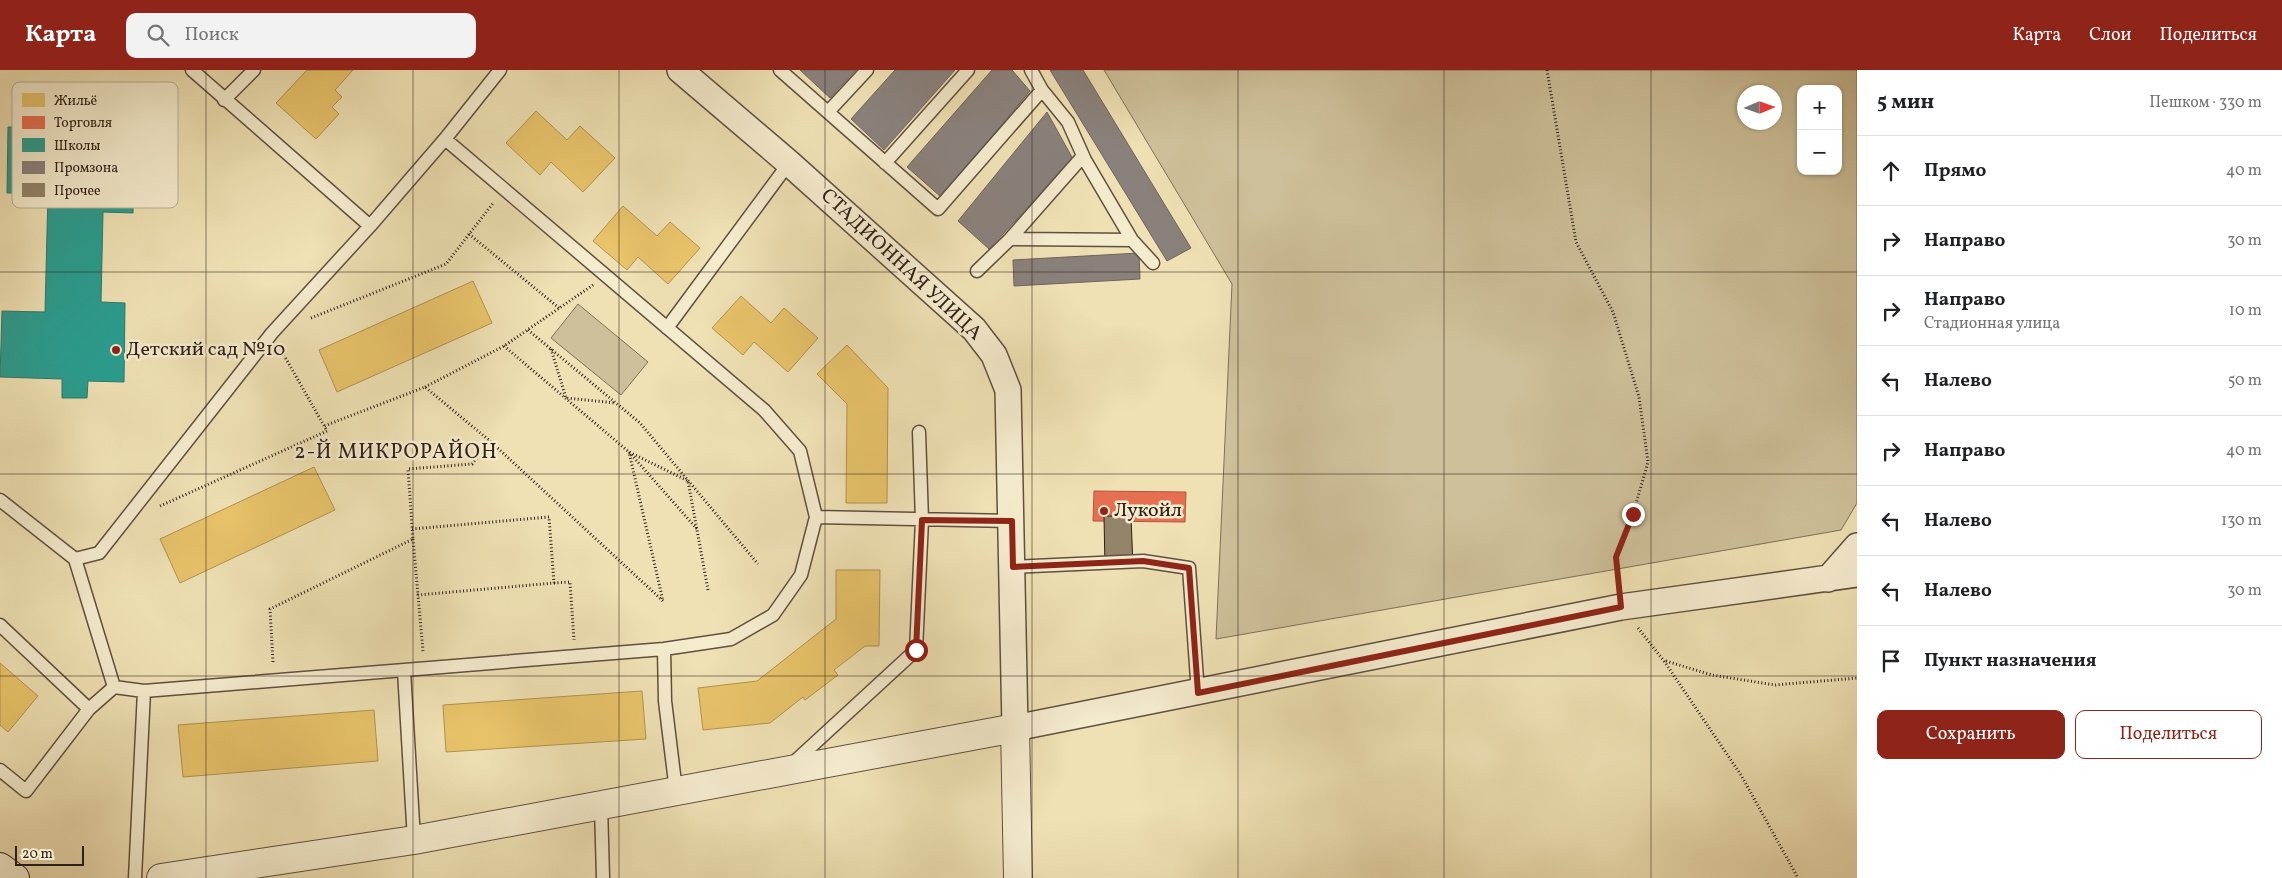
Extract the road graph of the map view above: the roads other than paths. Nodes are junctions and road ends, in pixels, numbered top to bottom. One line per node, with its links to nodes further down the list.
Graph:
1 (192, 70): 10 (lane)
2 (254, 70): 10 (lane)
3 (500, 70): 12 (lane)
4 (680, 70): 14 (street, СТАДИОННАЯ УЛИЦА)
5 (780, 70): 11 (lane)
6 (867, 70): 11 (lane)
7 (968, 70): 15 (lane)
8 (1031, 70): 9 (lane)
9 (1042, 90): 13 (lane); 15 (lane)
10 (224, 100): 16 (lane)
11 (828, 112): 15 (lane)
12 (445, 139): 16 (lane); 21 (lane)
13 (1083, 156): 17 (lane); 18 (lane)
14 (789, 163): 21 (lane); 26 (street, СТАДИОННАЯ УЛИЦА)
15 (885, 164)
16 (370, 226): 28 (lane)
17 (1010, 239): 18 (lane); 20 (lane)
18 (1132, 240): 19 (lane)
19 (1152, 263)
20 (977, 271)
21 (667, 328): 24 (lane)
22 (918, 432): 25 (lane)
23 (0, 500): 28 (lane)
24 (816, 517): 25 (lane); 33 (lane)
25 (922, 520): 26 (lane); 41 (lane)
26 (1012, 521): 29 (street, СТАДИОННАЯ УЛИЦА)
27 (1857, 546): 31 (street)
28 (75, 559): 35 (lane)
29 (1013, 567): 37 (lane); 39 (street, СТАДИОННАЯ УЛИЦА)
30 (1857, 574): 31 (street)
31 (1828, 579): 37 (street)
32 (0, 625): 38 (lane)
33 (664, 649): 34 (lane); 42 (lane)
34 (404, 671): 36 (lane); 44 (lane)
35 (114, 687): 36 (lane); 38 (lane)
36 (144, 691): 48 (lane)
37 (1198, 693): 39 (street)
38 (89, 709): 40 (lane)
39 (1015, 728): 41 (street); 51 (street)
40 (0, 770)
41 (785, 771): 42 (street)
42 (676, 791): 43 (street)
43 (601, 805): 44 (street); 50 (lane)
44 (414, 840): 46 (street)
45 (0, 867): 47 (street)
46 (207, 874): 49 (street)
47 (16, 878)
48 (135, 878)
49 (161, 878)
50 (603, 878)
51 (1018, 878)

